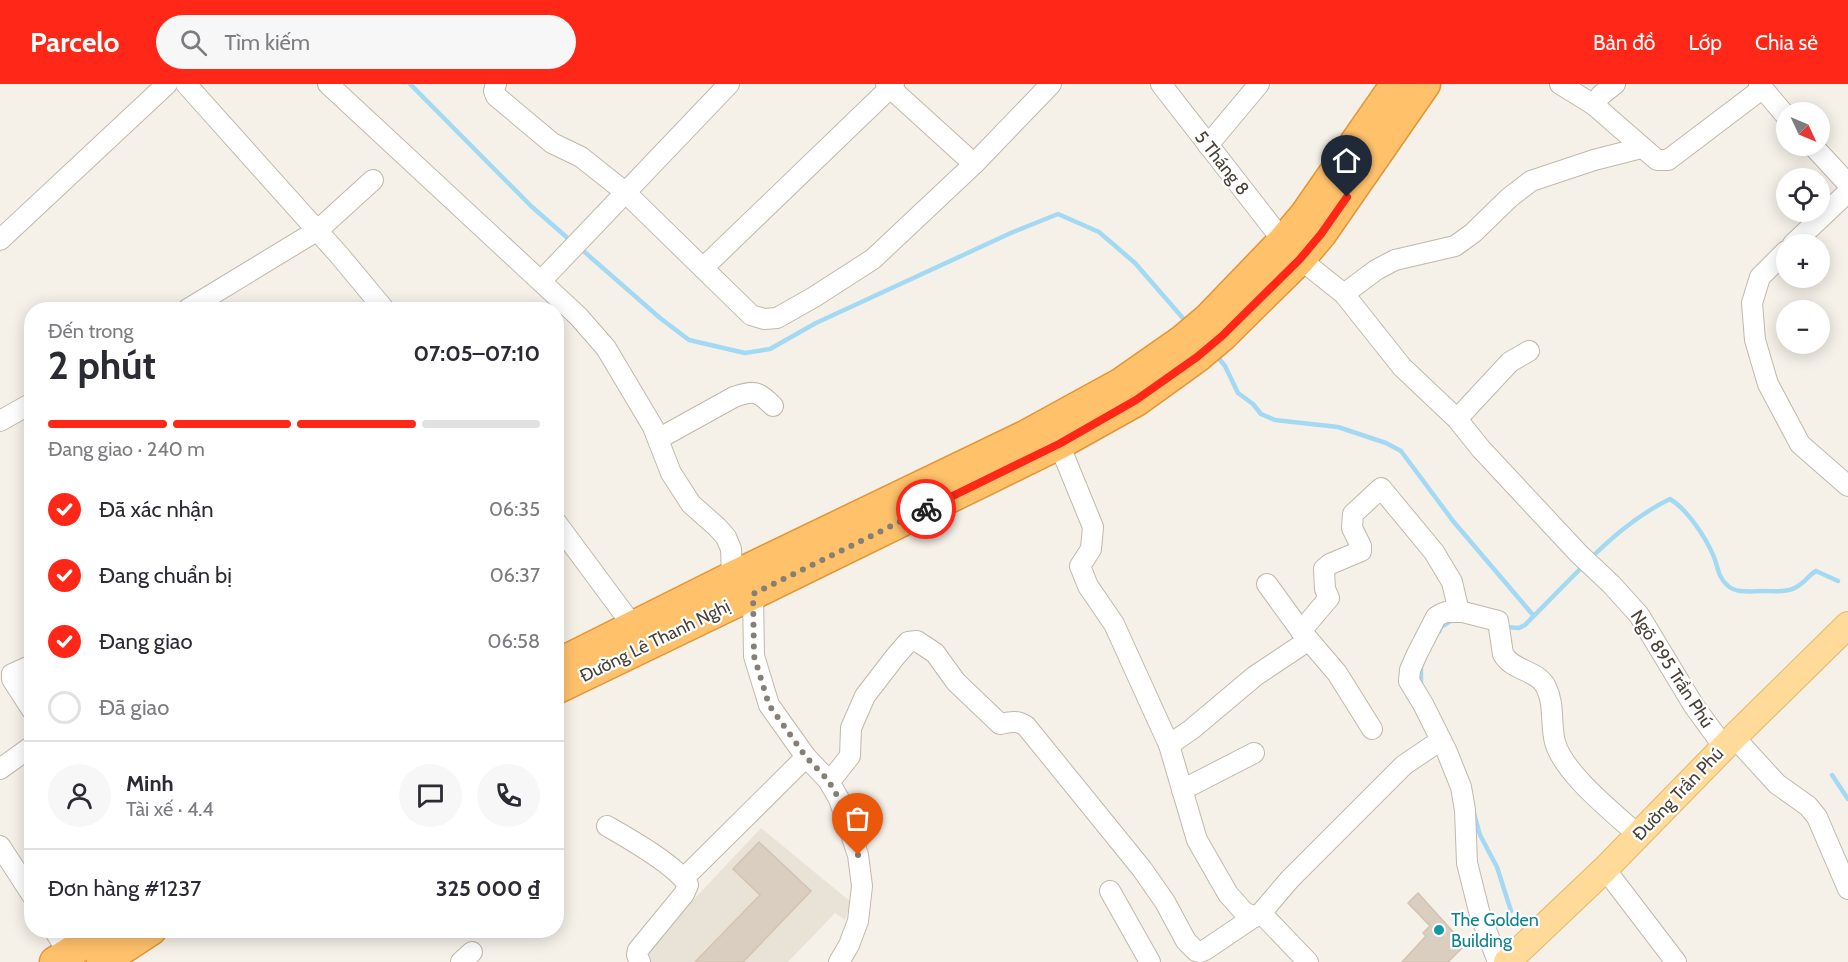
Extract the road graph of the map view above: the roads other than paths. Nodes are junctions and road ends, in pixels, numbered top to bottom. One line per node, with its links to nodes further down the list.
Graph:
1 (167, 84): 27 (street)
2 (186, 84): 25 (street)
3 (328, 84): 31 (street)
4 (496, 84): 23 (street)
5 (729, 84): 23 (street)
6 (1051, 84): 20 (street)
7 (1259, 84): 17 (street)
8 (1396, 84): 28 (highway)
9 (1425, 84): 28 (highway)
10 (1560, 84): 16 (street)
11 (1615, 84): 16 (street)
12 (890, 85): 20 (street); 30 (street)
13 (1761, 86): 15 (street); 18 (street)
14 (1167, 87): 17 (street, 5 Tháng 8)
15 (1776, 104)
16 (1594, 105): 18 (street)
17 (1208, 145): 28 (street, 5 Tháng 8)
18 (1641, 148): 32 (street)
19 (1822, 156): 22 (street)
20 (974, 164): 30 (street)
21 (373, 180): 25 (street)
22 (1848, 184)
23 (625, 192): 30 (street); 31 (street)
24 (1848, 192): 26 (street)
25 (318, 230): 33 (street); 34 (street)
26 (1804, 234)
27 (0, 240)
28 (1292, 250): 32 (street, 5 Tháng 8); 35 (highway)
29 (1776, 261): 43 (street)
30 (703, 268)
31 (546, 276): 41 (street)
32 (1344, 294): 39 (street, 5 Tháng 8)
33 (200, 302)
34 (378, 302)
35 (1190, 349): 42 (highway, Đường Lê Thanh Nghị); 44 (highway, Đường Lê Thanh Nghị)
36 (1529, 351): 39 (street)
37 (773, 406): 41 (street)
38 (24, 408): 40 (street)
39 (1457, 418): 58 (street, Ngõ 895 Trần Phú)
40 (0, 422)
41 (658, 439): 47 (street)
42 (1059, 444): 44 (highway, Đường Lê Thanh Nghị); 59 (street)
43 (1848, 486)
44 (923, 497): 47 (highway, Đường Lê Thanh Nghị)
45 (564, 533): 49 (street)
46 (1267, 584): 51 (street)
47 (743, 585): 49 (highway, Đường Lê Thanh Nghị); 54 (highway, Đường Lê Thanh Nghị); 62 (street)
48 (1459, 612): 51 (street); 57 (street); 67 (street)
49 (633, 626): 52 (highway, Đường Lê Thanh Nghị)
50 (1847, 630): 58 (main road, Đường Trần Phú)
51 (1305, 636): 56 (street); 59 (street)
52 (564, 660)
53 (24, 669): 55 (street)
54 (564, 685)
55 (24, 698)
56 (1372, 729)
57 (1441, 740): 74 (street); 83 (street)
58 (1729, 742): 67 (main road, Đường Trần Phú); 72 (street, Ngõ 895 Trần Phú)
59 (1169, 745): 65 (street)
60 (24, 752): 63 (street)
61 (1254, 753): 65 (street)
62 (806, 757): 64 (street); 70 (street)
63 (0, 769)
64 (828, 780): 74 (street); 80 (street)
65 (1182, 790): 74 (street)
66 (607, 826): 70 (street)
67 (1638, 835): 69 (main road, Đường Trần Phú)
68 (4, 859): 71 (street)
69 (1605, 869): 84 (main road, Đường Trần Phú); 85 (street)
70 (684, 878): 79 (street)
71 (24, 885)
72 (1848, 889)
73 (1110, 891): 81 (street)
74 (1257, 915): 82 (street)
75 (90, 938): 77 (highway)
76 (139, 938): 78 (highway)
77 (63, 952)
78 (102, 962)
79 (640, 962)
80 (839, 962)
81 (1150, 962)
82 (1308, 962)
83 (1498, 962)
84 (1507, 962)
85 (1676, 962)

